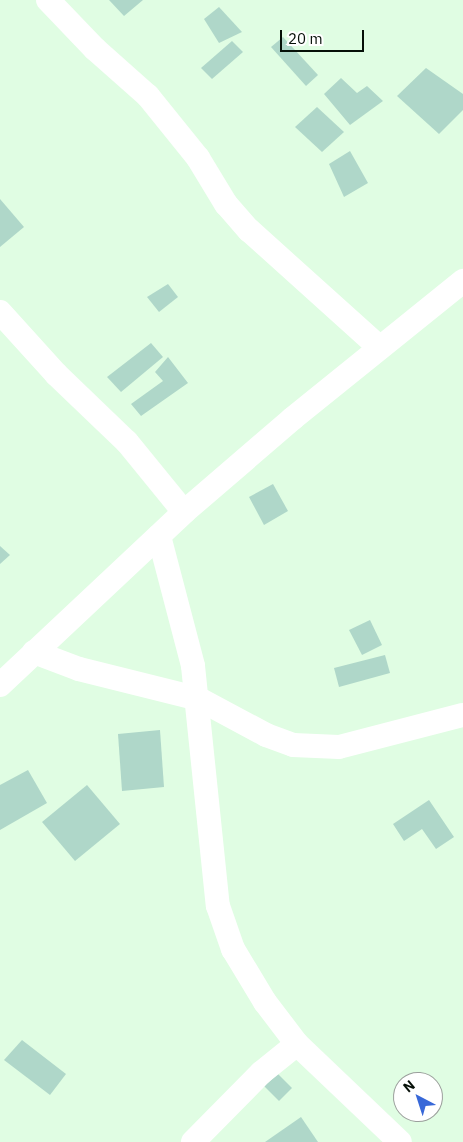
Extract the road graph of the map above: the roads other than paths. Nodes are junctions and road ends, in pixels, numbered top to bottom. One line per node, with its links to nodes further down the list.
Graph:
1 (48, 0): 4 (street)
2 (463, 281): 4 (street)
3 (0, 312): 5 (street)
4 (380, 348): 5 (street)
5 (184, 512): 6 (street)
6 (158, 536): 7 (street); 9 (street)
7 (34, 652): 8 (street); 9 (street)
8 (0, 685)
9 (199, 699): 10 (street); 11 (street)
10 (463, 715)
11 (297, 1044): 12 (street); 13 (street)
12 (193, 1142)
13 (400, 1142)

